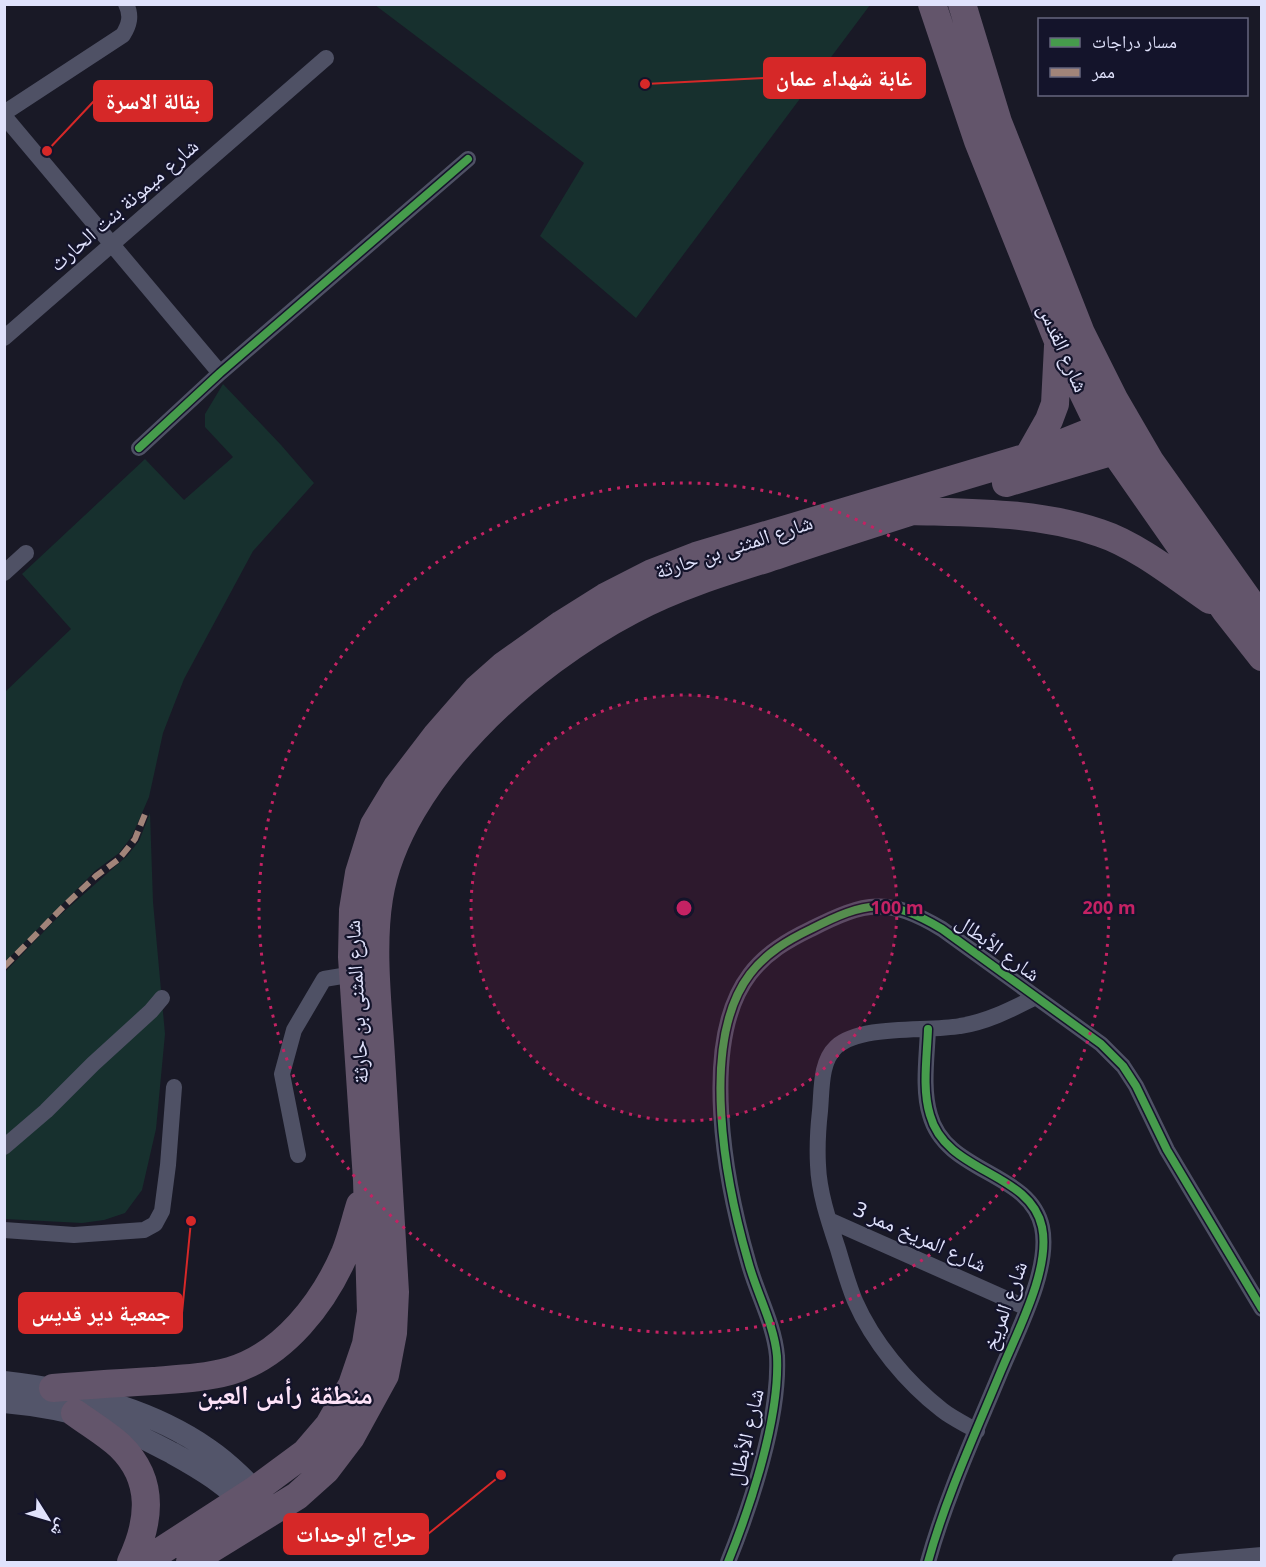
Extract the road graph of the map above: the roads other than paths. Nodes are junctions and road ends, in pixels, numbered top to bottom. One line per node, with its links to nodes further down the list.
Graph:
1 (126, 4): 5 (street)
2 (932, 4): 9 (highway, شارع القدس)
3 (962, 4): 11 (highway, شارع القدس)
4 (326, 58): 7 (street, شارع ميمونة بنت الحارث)
5 (4, 114): 7 (street)
6 (468, 159): 10 (street)
7 (113, 246): 8 (street, شارع ميمونة بنت الحارث); 10 (street)
8 (4, 338)
9 (1058, 341): 11 (highway, شارع القدس); 13 (highway)
10 (220, 373): 12 (street)
11 (1118, 432): 13 (highway, شارع المثنى بن حارثة); 14 (highway, شارع المثنى بن حارثة); 17 (highway, شارع القدس); 18 (highway, شارع القدس)
12 (139, 448)
13 (1028, 457): 20 (highway, شارع المثنى بن حارثة)
14 (912, 511): 17 (highway); 38 (highway, شارع المثنى بن حارثة)
15 (26, 553): 16 (street)
16 (4, 573)
17 (1226, 610): 19 (highway, شارع القدس)
18 (1262, 619)
19 (1262, 657)
20 (354, 974): 26 (street); 27 (highway, شارع المثنى بن حارثة)
21 (1036, 997): 23 (street); 31 (street, شارع الأبطال); 43 (street, شارع الأبطال)
22 (162, 998): 25 (street)
23 (928, 1029): 28 (street); 30 (street, شارع المريخ)
24 (174, 1087): 29 (street)
25 (4, 1147)
26 (298, 1155)
27 (367, 1180): 33 (highway); 37 (highway, شارع المثنى بن حارثة)
28 (828, 1220): 30 (street, شارع المريخ ممر 3); 36 (street)
29 (4, 1230)
30 (1026, 1308): 36 (street, شارع المريخ)
31 (1262, 1309)
32 (4, 1382): 33 (street)
33 (53, 1388): 37 (street)
34 (4, 1402): 35 (street)
35 (75, 1413): 37 (street); 40 (highway)
36 (976, 1431): 44 (street, شارع المريخ)
37 (247, 1495): 38 (street); 41 (highway, شارع المثنى بن حارثة)
38 (266, 1516): 42 (highway, شارع المثنى بن حارثة)
39 (1262, 1555): 45 (street)
40 (131, 1563)
41 (144, 1563)
42 (190, 1563)
43 (728, 1563)
44 (928, 1563)
45 (1180, 1563)

